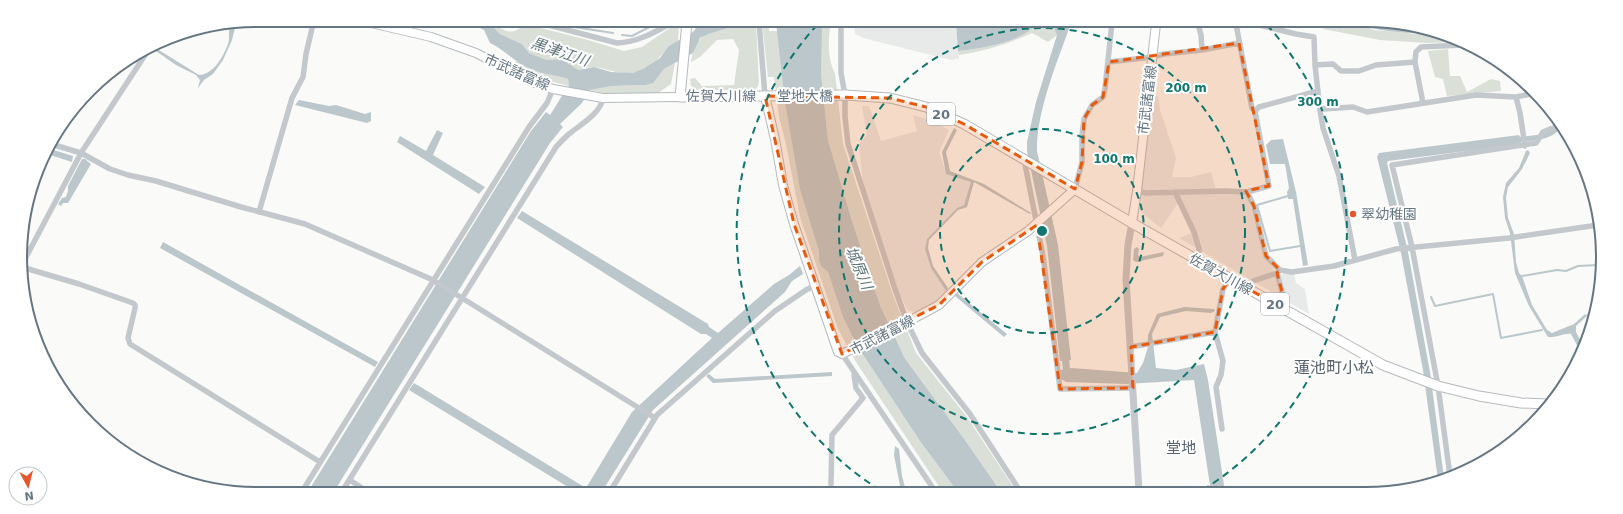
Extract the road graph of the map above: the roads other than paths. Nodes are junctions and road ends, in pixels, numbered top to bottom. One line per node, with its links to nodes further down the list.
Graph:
1 (312, 27): 41 (street)
2 (388, 27): 21 (main road, 市武諸富線)
3 (556, 27): 4 (street)
4 (664, 27)
5 (687, 27): 26 (main road, 佐賀大川線)
6 (759, 27): 24 (street)
7 (842, 27): 25 (street)
8 (1112, 27): 18 (street)
9 (1156, 27): 17 (main road, 市武諸富線)
10 (1199, 27): 15 (street)
11 (1236, 27): 13 (street)
12 (1268, 27): 20 (street)
13 (1239, 44): 15 (street); 31 (street)
14 (1455, 45): 19 (street)
15 (1202, 50): 17 (street)
16 (144, 57): 35 (street)
17 (1152, 58): 18 (street); 38 (main road, 市武諸富線)
18 (1109, 62): 37 (street)
19 (1415, 62): 20 (street); 29 (street)
20 (1315, 65): 22 (street)
21 (557, 89): 28 (main road, 市武諸富線); 52 (street)
22 (1318, 91): 31 (street); 47 (street)
23 (1529, 94): 27 (street)
24 (765, 96): 25 (main road, 堂地大橋 / 20); 26 (main road, 佐賀大川線 / 20); 53 (main road, 市武諸富線)
25 (845, 96): 36 (main road, 20); 57 (street)
26 (680, 97): 28 (main road, 市武諸富線)
27 (1516, 97): 29 (street); 33 (street)
28 (599, 98): 55 (street)
29 (1423, 103): 30 (street)
30 (1323, 109)
31 (1255, 111): 40 (street)
32 (1555, 126): 33 (street)
33 (1525, 145): 45 (street)
34 (56, 146): 35 (street)
35 (81, 153): 41 (street); 46 (street)
36 (1025, 159): 37 (main road, 佐賀大川線 / 20); 42 (street)
37 (1075, 189): 42 (main road, 市武諸富線); 43 (main road, 佐賀大川線 / 20)
38 (1137, 191): 39 (street); 43 (main road, 市武諸富線)
39 (1175, 192): 40 (street); 48 (street)
40 (1247, 192): 50 (street)
41 (259, 212): 52 (street)
42 (1037, 222): 57 (main road, 市武諸富線); 62 (street)
43 (1132, 223): 48 (main road, 佐賀大川線 / 20); 59 (street)
44 (1594, 226): 45 (street)
45 (1412, 247): 47 (street); 63 (street)
46 (27, 255)
47 (1355, 260): 50 (street)
48 (1198, 261): 51 (main road, 佐賀大川線 / 20)
49 (27, 268): 67 (street)
50 (1278, 271): 54 (street); 56 (street)
51 (1230, 279): 54 (main road, 佐賀大川線 / 20); 58 (street)
52 (434, 281): 55 (street); 67 (street)
53 (814, 286): 60 (main road, 市武諸富線); 65 (street)
54 (1247, 288): 56 (main road, 佐賀大川線 / 20)
55 (460, 297): 65 (street); 69 (street)
56 (1282, 308): 63 (main road, 佐賀大川線 / 20)
57 (907, 322): 60 (main road, 市武諸富線); 76 (street)
58 (1215, 332): 59 (street); 66 (street)
59 (1131, 347): 62 (street)
60 (843, 354): 61 (street)
61 (853, 371): 70 (street); 75 (street)
62 (1133, 386): 77 (street)
63 (1438, 386): 64 (main road, 20); 68 (street)
64 (1543, 404)
65 (654, 417): 74 (street)
66 (1222, 429)
67 (320, 462): 71 (street)
68 (1449, 471)
69 (350, 480): 72 (street); 73 (street)
70 (831, 484)
71 (305, 487)
72 (345, 487)
73 (360, 487)
74 (613, 487)
75 (932, 487)
76 (1017, 487)
77 (1138, 487)

